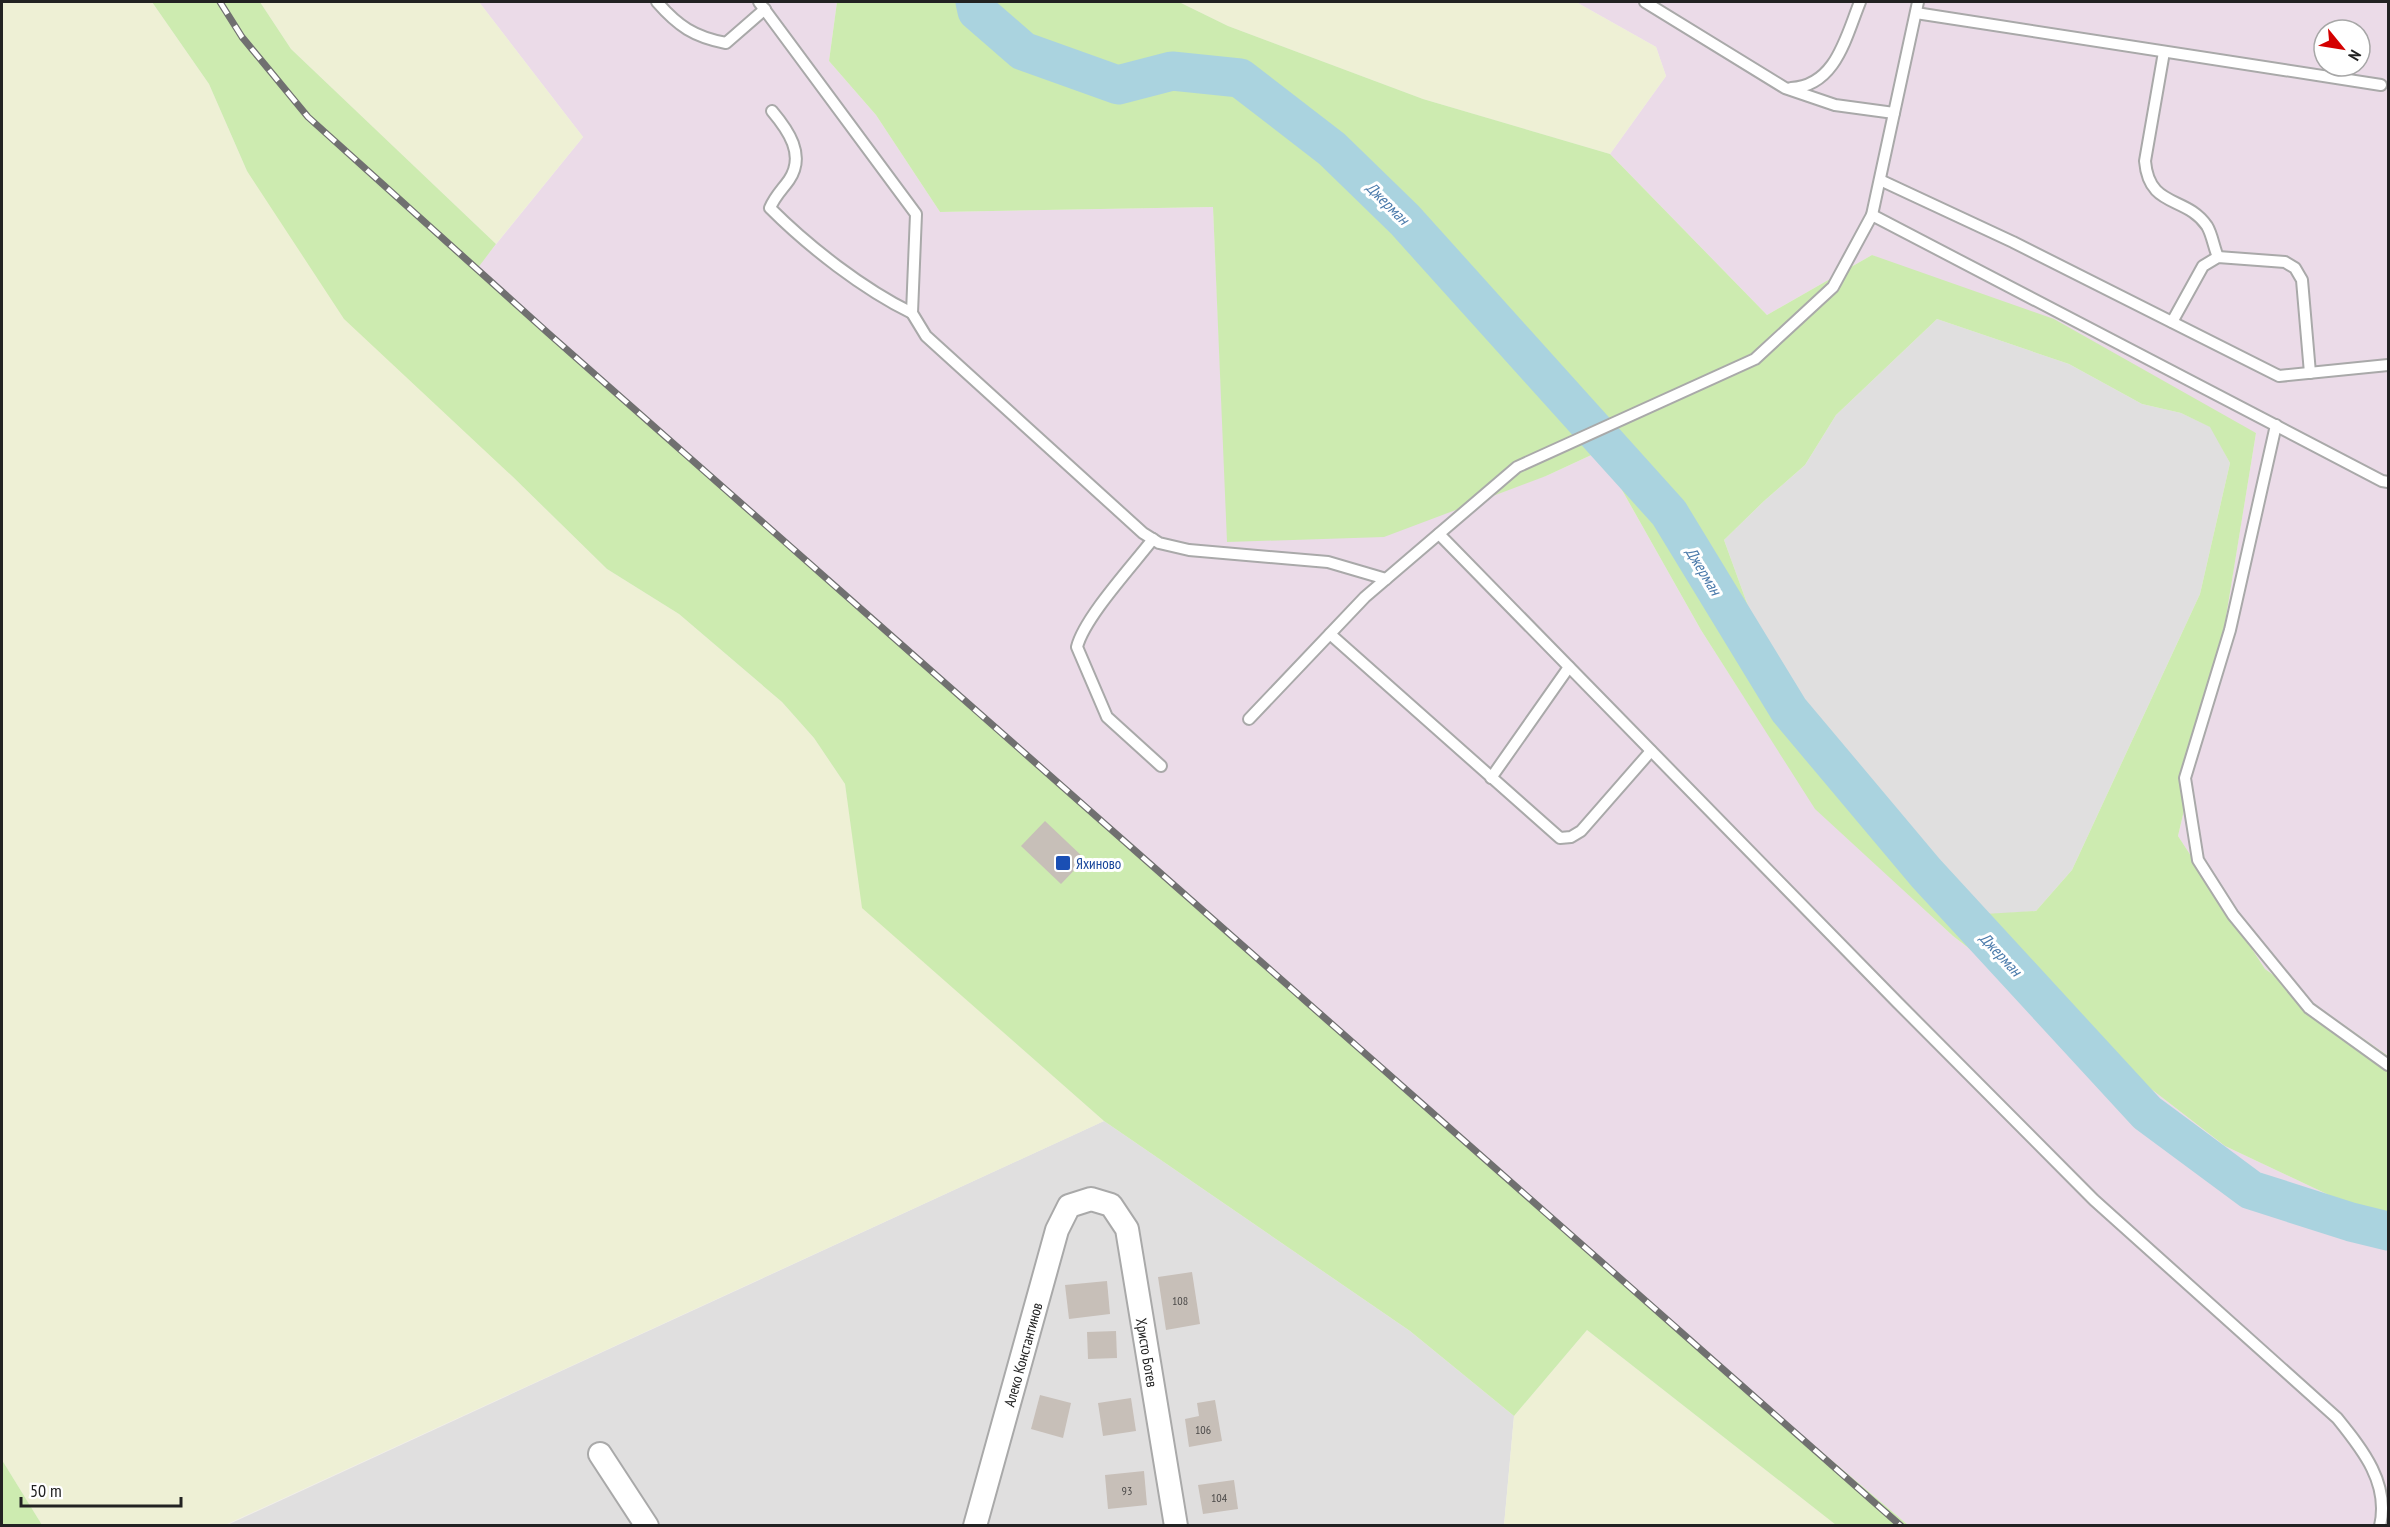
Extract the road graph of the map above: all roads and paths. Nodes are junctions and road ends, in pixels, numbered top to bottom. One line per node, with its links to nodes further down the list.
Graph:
1 (657, 2): 5 (lane)
2 (1645, 2): 9 (lane)
3 (1860, 2): 9 (lane)
4 (1918, 2): 6 (lane)
5 (762, 5): 15 (lane)
6 (1916, 13): 7 (lane); 11 (lane)
7 (2164, 52): 8 (lane); 14 (lane)
8 (2381, 86)
9 (1785, 88): 11 (lane)
10 (772, 111): 15 (lane)
11 (1894, 114): 12 (lane)
12 (1880, 180): 13 (lane); 16 (lane)
13 (1872, 215): 19 (lane); 21 (lane)
14 (2218, 258): 16 (lane); 18 (lane)
15 (912, 313): 22 (lane)
16 (2172, 322): 18 (lane)
17 (2388, 365): 18 (lane)
18 (2310, 373)
19 (2276, 425): 20 (lane); 30 (lane)
20 (2388, 482)
21 (1439, 534): 23 (lane); 25 (lane)
22 (1153, 539): 23 (lane); 28 (lane)
23 (1386, 579): 24 (lane)
24 (1330, 634): 26 (lane); 29 (lane)
25 (1569, 667): 27 (lane); 29 (lane)
26 (1249, 719)
27 (1651, 751): 29 (lane); 36 (lane)
28 (1161, 766)
29 (1491, 778)
30 (2388, 1065)
31 (1091, 1199): 34 (street, Алеко Константинов); 35 (street, Христо Ботев)
32 (600, 1454): 33 (street)
33 (648, 1526)
34 (975, 1526)
35 (1176, 1526)
36 (2380, 1526)

